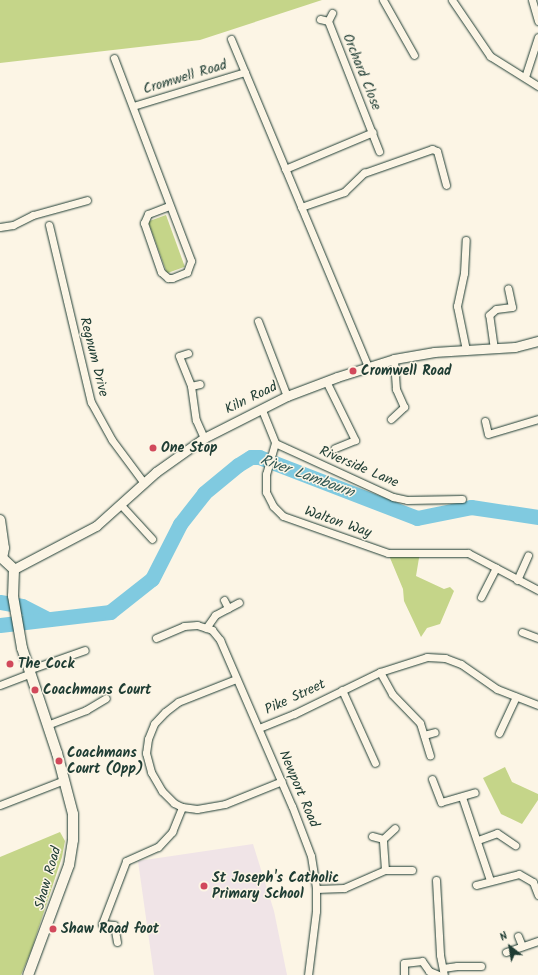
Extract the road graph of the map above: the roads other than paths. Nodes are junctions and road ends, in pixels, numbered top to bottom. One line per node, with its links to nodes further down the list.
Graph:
1 (383, 0): 10 (street)
2 (452, 0): 13 (street)
3 (532, 0): 7 (street)
4 (332, 13): 6 (street, Orchard Close)
5 (320, 19): 6 (street, Orchard Close)
6 (328, 21): 16 (street, Orchard Close)
7 (538, 21)
8 (538, 37): 13 (street)
9 (231, 39): 12 (street, Cromwell Road)
10 (414, 55)
11 (114, 58): 15 (street, Cromwell Road)
12 (245, 72): 15 (street, Cromwell Road); 18 (street, Cromwell Road)
13 (525, 77): 14 (street)
14 (538, 86)
15 (133, 106): 21 (street, Cromwell Road)
16 (373, 132): 17 (street, Orchard Close); 18 (street, Orchard Close)
17 (379, 150)
18 (285, 169): 22 (street, Cromwell Road)
19 (446, 185): 22 (street)
20 (87, 200): 24 (street)
21 (169, 206): 21 (street, Cromwell Road)
22 (301, 207): 33 (street, Cromwell Road)
23 (49, 225): 45 (street, Regnum Drive)
24 (0, 227)
25 (466, 240): 30 (street)
26 (508, 288): 29 (street)
27 (258, 321): 37 (street)
28 (538, 342): 29 (street, Kiln Road)
29 (494, 349): 30 (street, Kiln Road)
30 (466, 350): 32 (street, Kiln Road)
31 (188, 353): 36 (street)
32 (394, 359): 33 (street, Kiln Road); 40 (street)
33 (368, 367): 34 (street, Kiln Road)
34 (326, 381): 37 (street, Kiln Road); 44 (street)
35 (200, 384): 36 (street)
36 (191, 386): 42 (street)
37 (287, 396): 38 (street, Kiln Road)
38 (262, 410): 42 (street, Kiln Road); 43 (street)
39 (538, 418): 41 (street)
40 (391, 419)
41 (485, 421)
42 (204, 438): 45 (street, Kiln Road)
43 (274, 445): 46 (street, Riverside Lane); 52 (street, Walton Way)
44 (335, 448)
45 (144, 483): 47 (street, Kiln Road)
46 (462, 499)
47 (121, 505): 49 (street); 53 (street, Kiln Road)
48 (0, 520): 51 (main road)
49 (152, 539)
50 (528, 555): 54 (street)
51 (1, 558): 53 (main road)
52 (496, 568): 54 (street, Walton Way); 56 (street)
53 (14, 570): 65 (main road, Shaw Road)
54 (517, 580): 55 (street, Walton Way)
55 (538, 590)
56 (481, 597)
57 (224, 600): 59 (street)
58 (239, 602): 59 (street)
59 (228, 608): 60 (street)
60 (206, 628): 62 (street); 67 (street, Newport Road)
61 (522, 632): 63 (street)
62 (156, 638)
63 (538, 638)
64 (85, 650): 65 (street)
65 (29, 672): 68 (street); 73 (main road, Shaw Road)
66 (380, 672): 69 (street, Pike Street); 70 (street); 77 (street)
67 (236, 679): 74 (street, Newport Road); 86 (street)
68 (0, 686)
69 (342, 690): 74 (street, Pike Street); 79 (street, Pike Street)
70 (516, 697): 72 (street); 76 (street)
71 (106, 698): 73 (street)
72 (538, 705)
73 (47, 725): 81 (main road, Shaw Road)
74 (259, 728): 82 (street, Newport Road)
75 (435, 732): 77 (street)
76 (498, 733)
77 (424, 735): 78 (street)
78 (430, 755)
79 (375, 763)
80 (432, 779): 84 (street)
81 (64, 780): 85 (street); 106 (main road, Shaw Road)
82 (282, 781): 86 (street); 97 (street, Newport Road)
83 (475, 792): 84 (street)
84 (462, 797): 90 (street)
85 (0, 805)
86 (182, 807): 101 (street)
87 (395, 828): 89 (street)
88 (372, 836): 89 (street)
89 (383, 839): 92 (street)
90 (478, 840): 91 (street); 95 (street)
91 (515, 845)
92 (385, 870): 93 (street); 97 (street)
93 (412, 870)
94 (436, 880): 105 (street)
95 (490, 880): 96 (street); 98 (street)
96 (476, 884)
97 (316, 889): 107 (street, Newport Road)
98 (538, 895)
99 (518, 936): 102 (street)
100 (538, 941): 102 (street)
101 (117, 942)
102 (522, 946): 103 (street)
103 (506, 952)
104 (481, 966): 105 (street)
105 (442, 973): 108 (street)
106 (28, 975)
107 (308, 975)
108 (404, 975)

